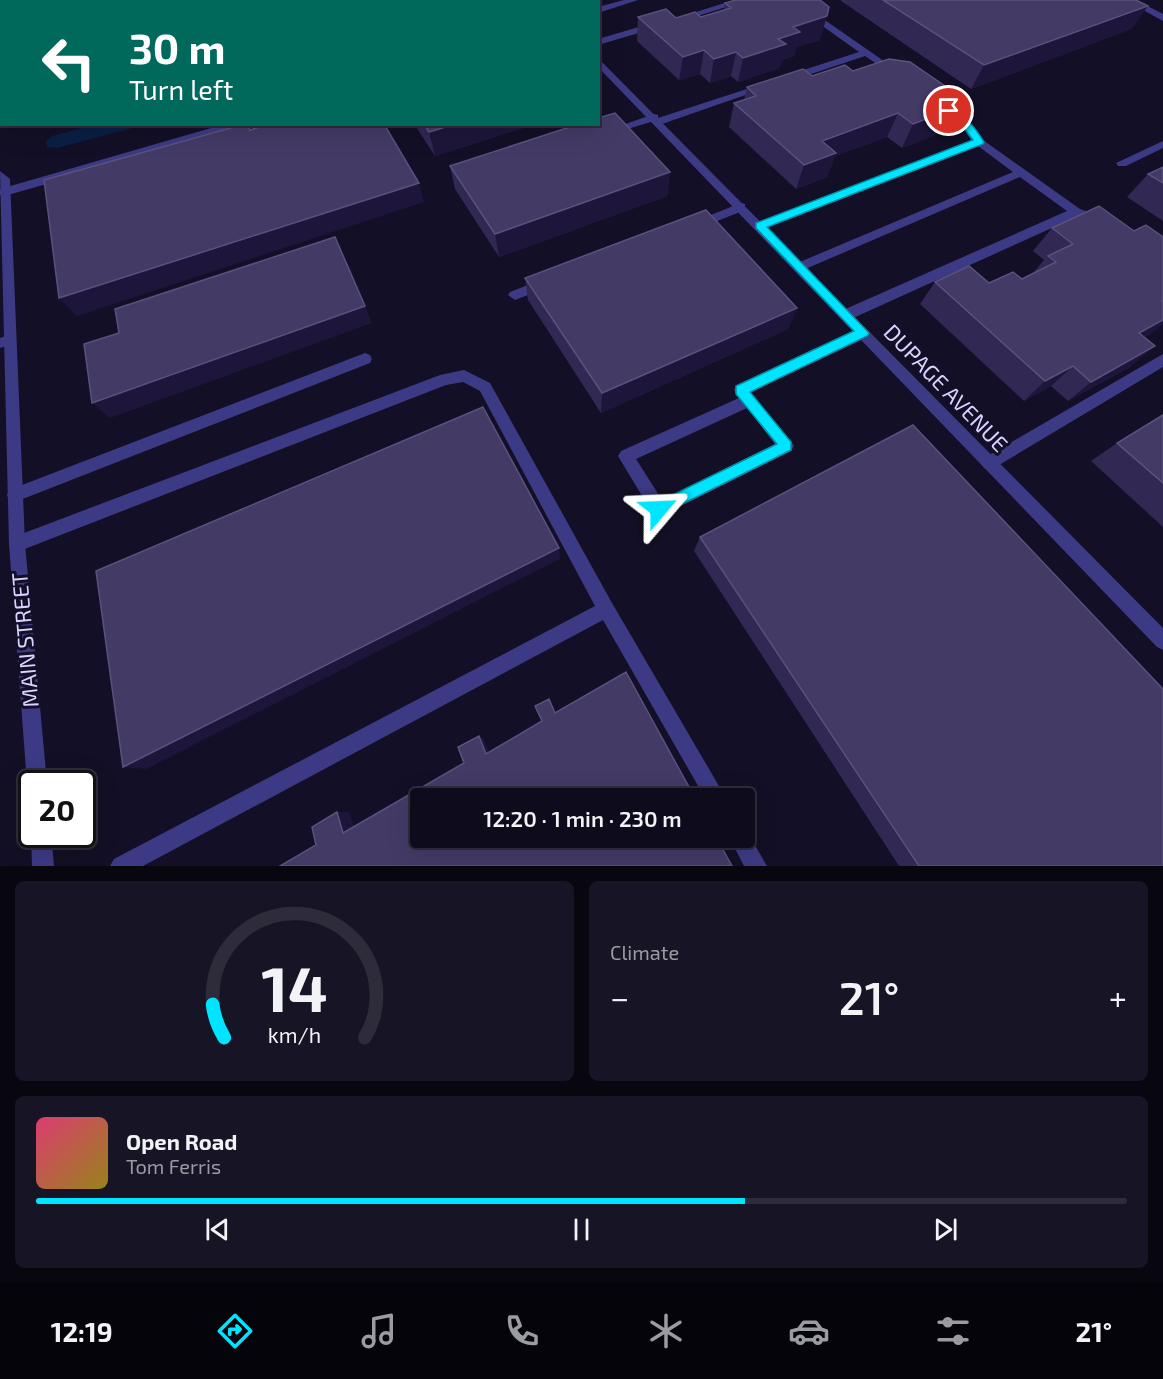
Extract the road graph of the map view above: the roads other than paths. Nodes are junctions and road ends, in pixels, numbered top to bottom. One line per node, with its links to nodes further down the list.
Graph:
1 (634, 0): 5 (street)
2 (744, 0): 7 (street)
3 (790, 0): 8 (street)
4 (1129, 0): 6 (street)
5 (600, 9)
6 (1163, 18)
7 (600, 41)
8 (867, 52): 10 (street); 12 (street)
9 (600, 63): 12 (street, DUPAGE AVENUE)
10 (902, 78)
11 (929, 97): 15 (street)
12 (656, 120): 14 (street); 20 (street, DUPAGE AVENUE)
13 (229, 126): 19 (street)
14 (598, 135)
15 (979, 142): 18 (street); 22 (street)
16 (1163, 144): 17 (street)
17 (1122, 163)
18 (1022, 172): 21 (street); 25 (street)
19 (2, 182): 30 (street, MAIN STREET)
20 (741, 207): 22 (street, DUPAGE AVENUE); 24 (street)
21 (1076, 212): 23 (street); 28 (street)
22 (760, 226): 25 (street, DUPAGE AVENUE)
23 (1112, 227)
24 (687, 228)
25 (799, 267): 28 (street, DUPAGE AVENUE)
26 (558, 278): 27 (street)
27 (515, 295)
28 (846, 315): 29 (street, DUPAGE AVENUE)
29 (863, 333): 33 (street); 34 (street, DUPAGE AVENUE)
30 (4, 342): 35 (street, MAIN STREET)
31 (365, 359): 35 (street)
32 (1163, 360): 34 (street)
33 (749, 400): 33 (street)
34 (989, 463): 38 (street, DUPAGE AVENUE)
35 (15, 495): 36 (street, MAIN STREET)
36 (17, 544): 37 (street); 39 (street, MAIN STREET)
37 (606, 609): 40 (street); 44 (street)
38 (1163, 641)
39 (36, 770)
40 (710, 788)
41 (42, 848): 43 (street)
42 (745, 848): 45 (street)
43 (43, 866)
44 (120, 866)
45 (756, 866)

